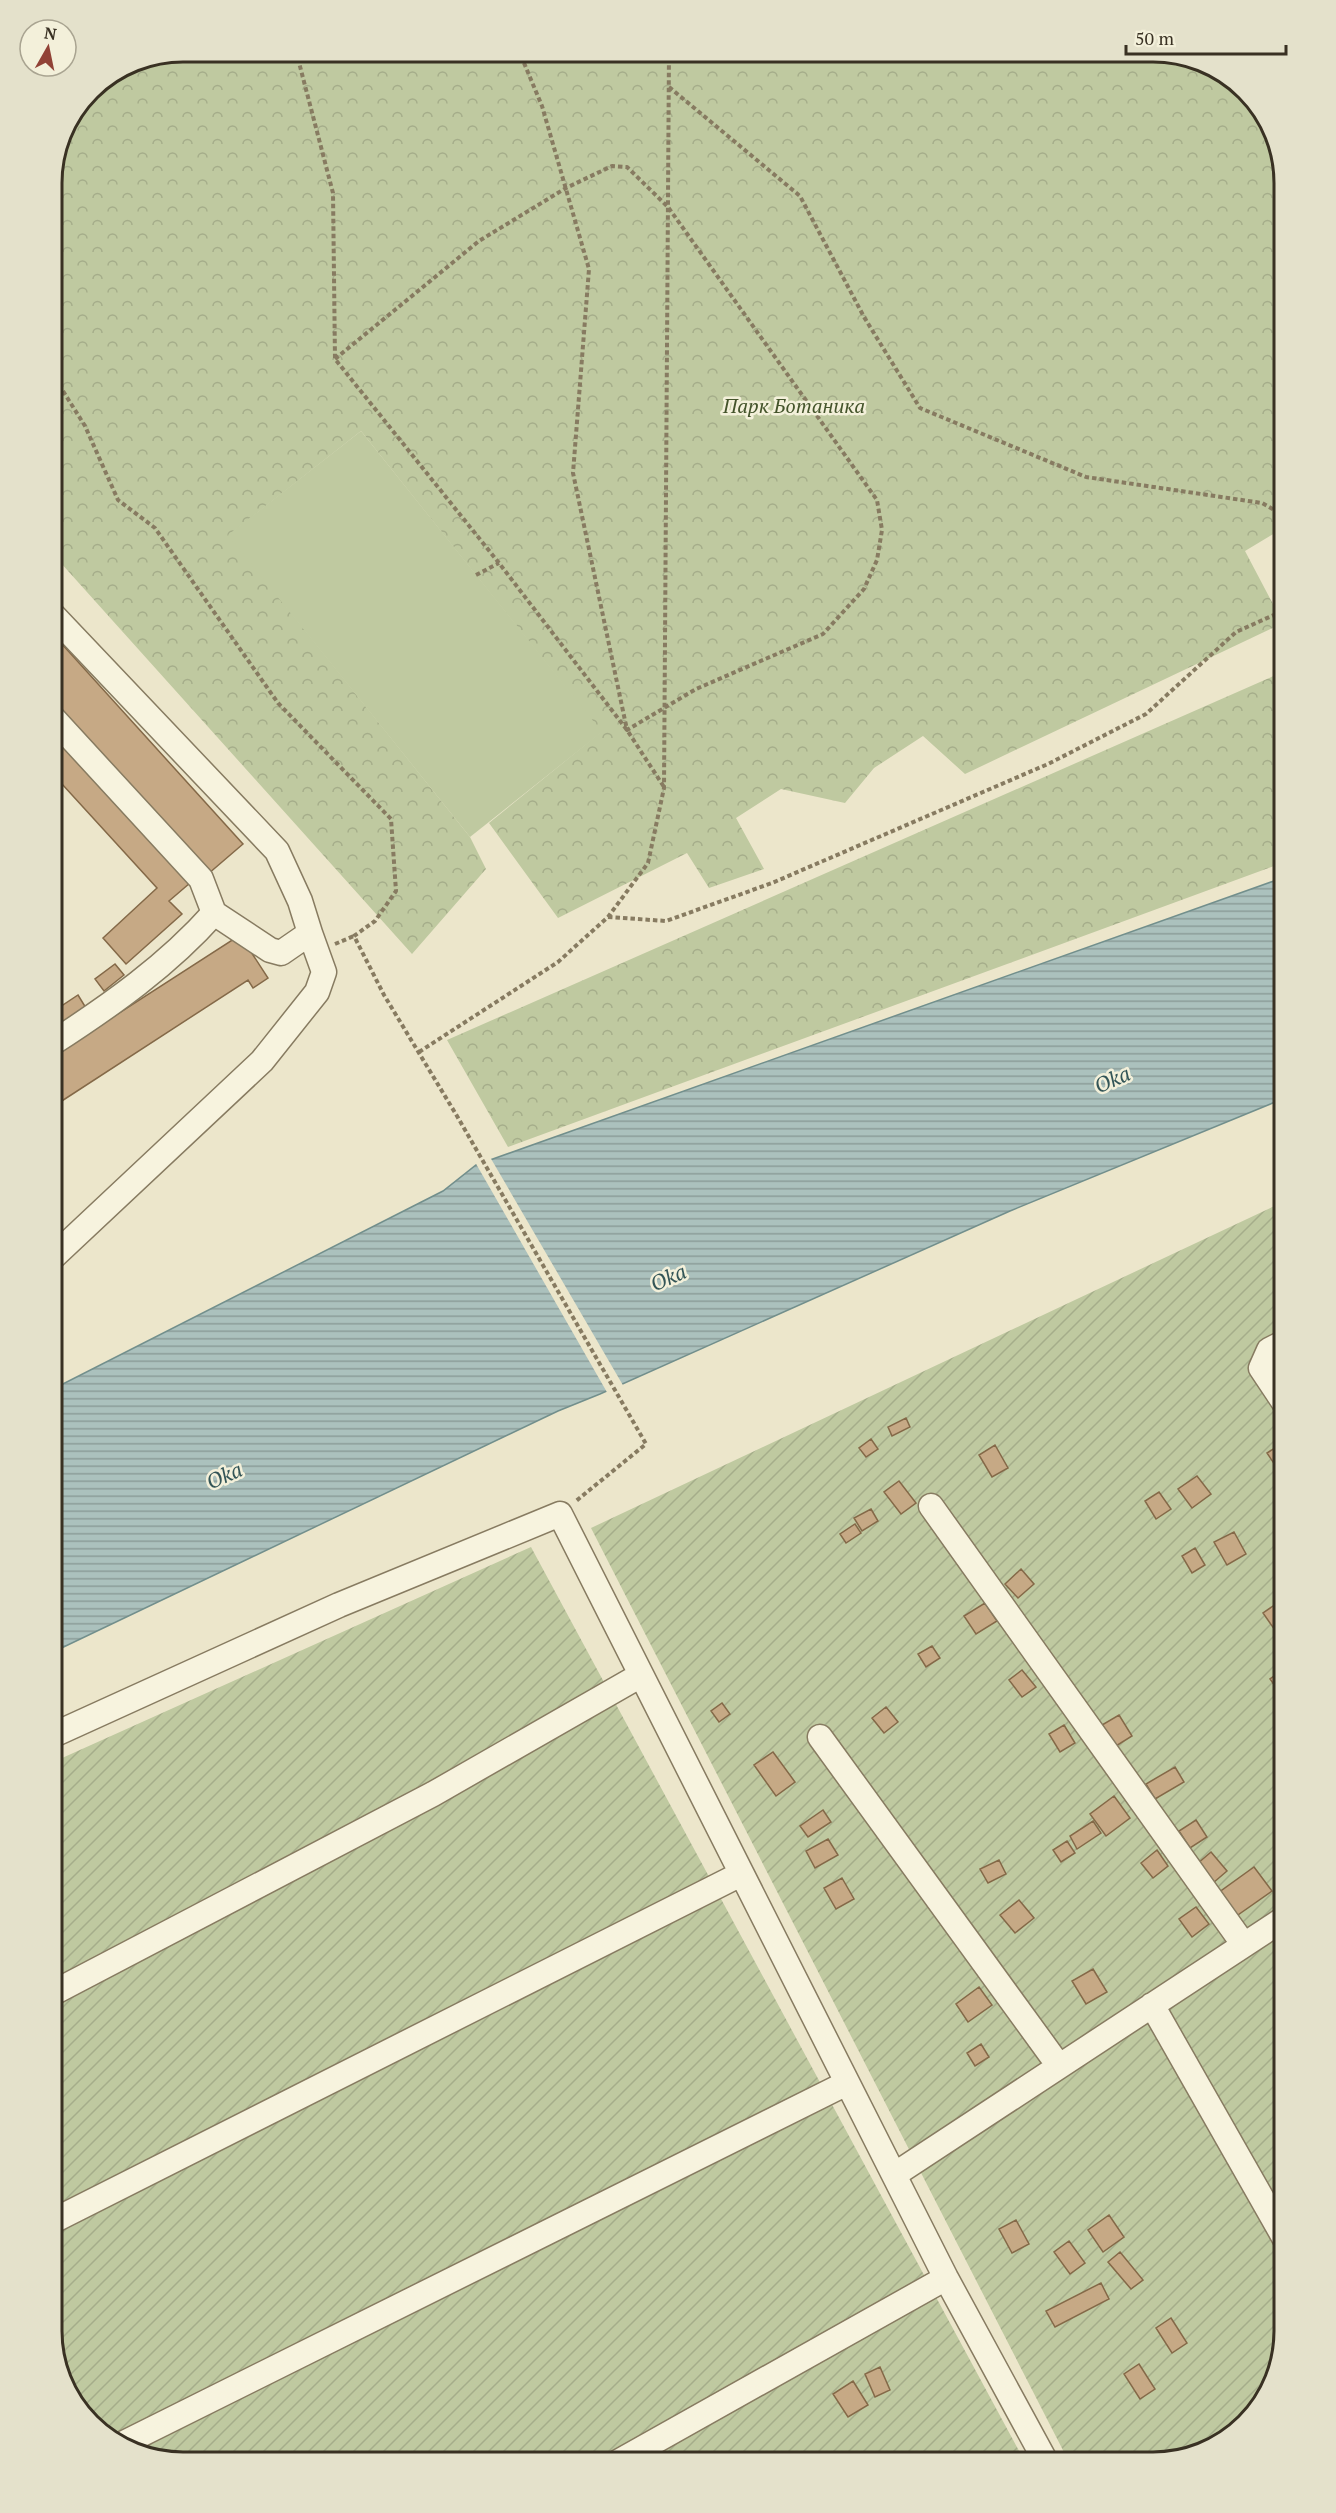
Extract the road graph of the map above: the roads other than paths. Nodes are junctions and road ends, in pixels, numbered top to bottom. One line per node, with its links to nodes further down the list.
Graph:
1 (62, 625): 4 (street)
2 (62, 728): 3 (street)
3 (214, 913): 4 (street); 5 (street)
4 (310, 933): 6 (street)
5 (62, 1037)
6 (62, 1249)
7 (1274, 1348): 8 (street)
8 (1274, 1388)
9 (931, 1506): 15 (street)
10 (640, 1675): 11 (street); 13 (street); 16 (street)
11 (62, 1731)
12 (820, 1737): 18 (street)
13 (741, 1874): 19 (street); 21 (street)
14 (1274, 1925): 15 (street)
15 (1244, 1945): 17 (street)
16 (62, 1988)
17 (1152, 2005): 18 (street); 22 (street)
18 (1059, 2066): 20 (street)
19 (847, 2083): 20 (street); 24 (street)
20 (894, 2175): 23 (street)
21 (62, 2216)
22 (1274, 2220)
23 (946, 2278): 25 (street); 26 (street)
24 (131, 2440)
25 (637, 2451)
26 (1041, 2452)

